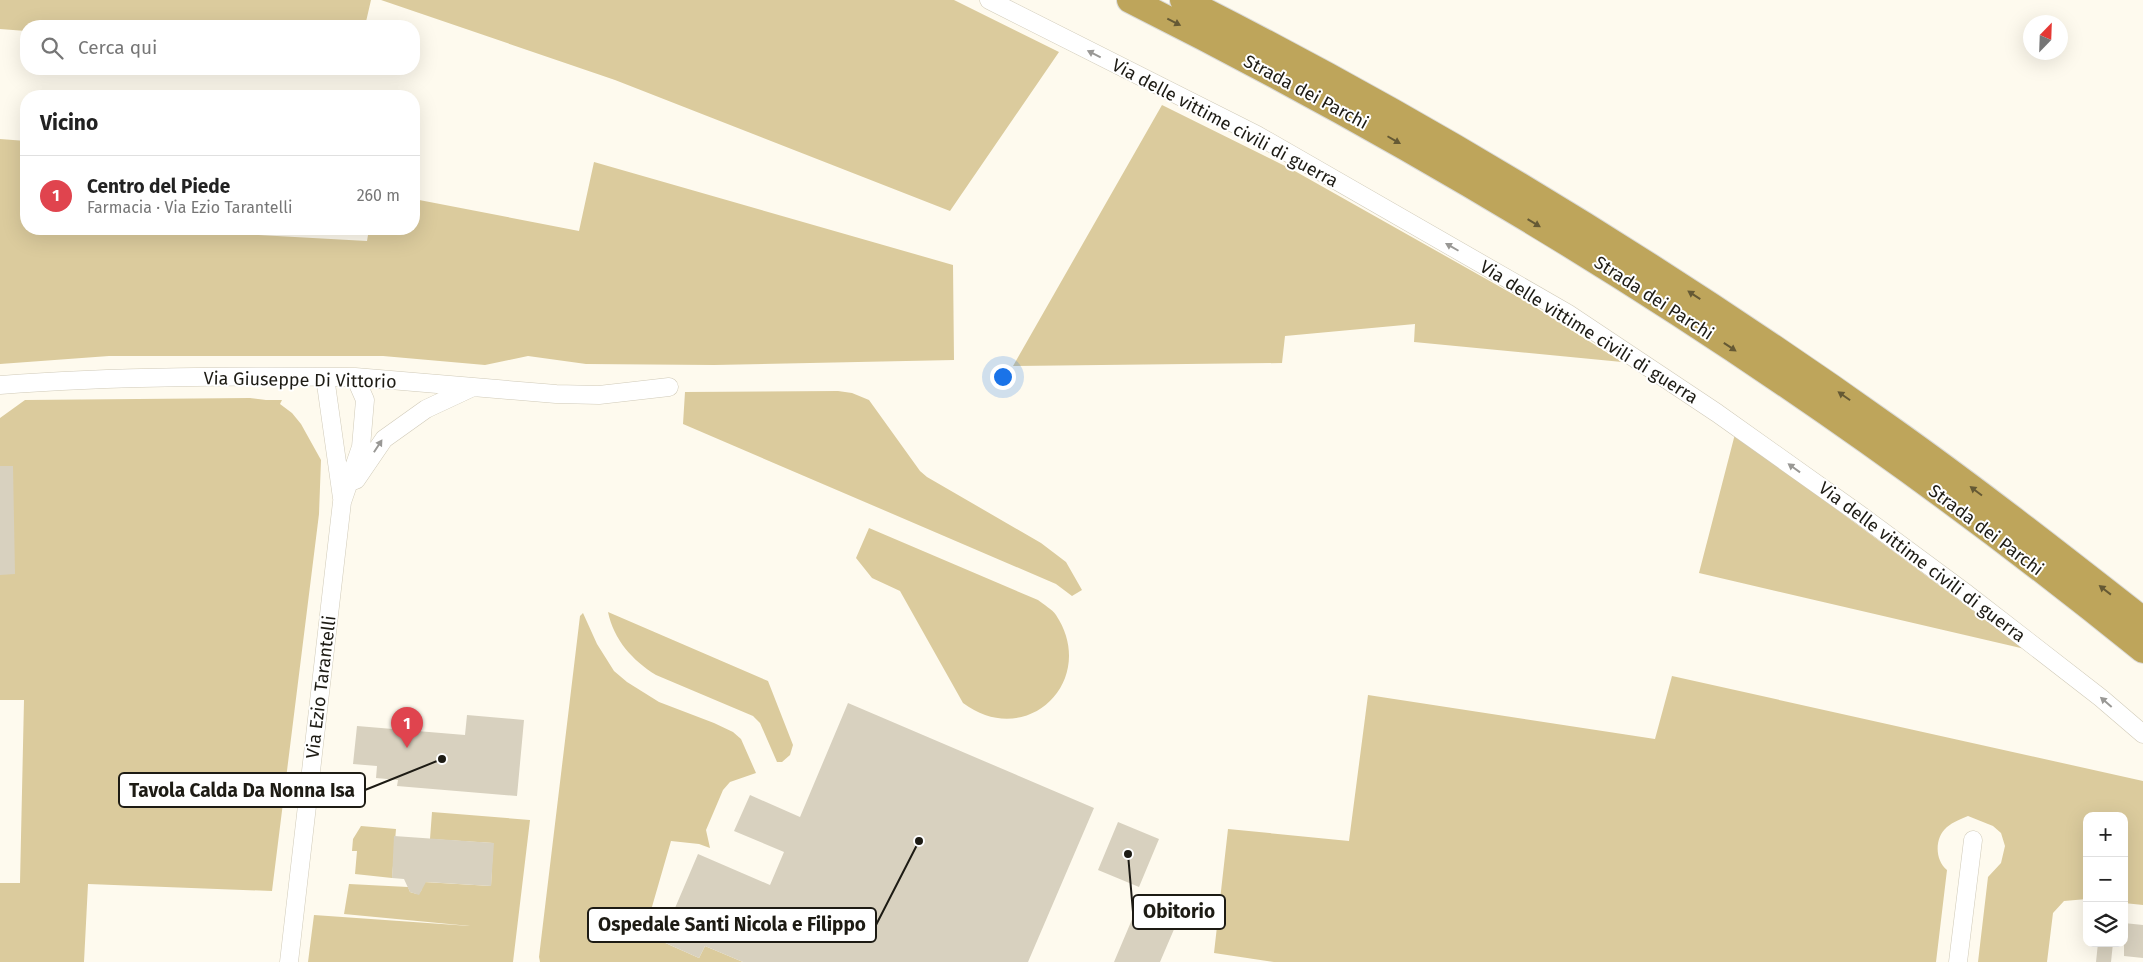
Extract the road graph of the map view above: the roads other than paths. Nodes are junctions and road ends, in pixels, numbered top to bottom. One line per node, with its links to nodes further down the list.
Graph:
1 (989, 0): 12 (street, Via delle vittime civili di guerra, one-way to 1)
2 (1130, 0): 11 (highway, Strada dei Parchi, one-way to 11)
3 (1183, 0): 10 (highway, Strada dei Parchi, one-way to 3)
4 (325, 377): 5 (street, Via Giuseppe Di Vittorio); 6 (street, Via Giuseppe Di Vittorio); 9 (street)
5 (355, 377): 7 (street, Via Giuseppe Di Vittorio); 9 (street)
6 (0, 385)
7 (473, 387): 8 (street, Via Giuseppe Di Vittorio); 9 (street, one-way to 7)
8 (669, 387)
9 (342, 502): 14 (street, Via Ezio Tarantelli)
10 (2143, 620)
11 (2143, 650)
12 (2143, 734)
13 (1973, 840): 15 (street)
14 (289, 962)
15 (1958, 962)

